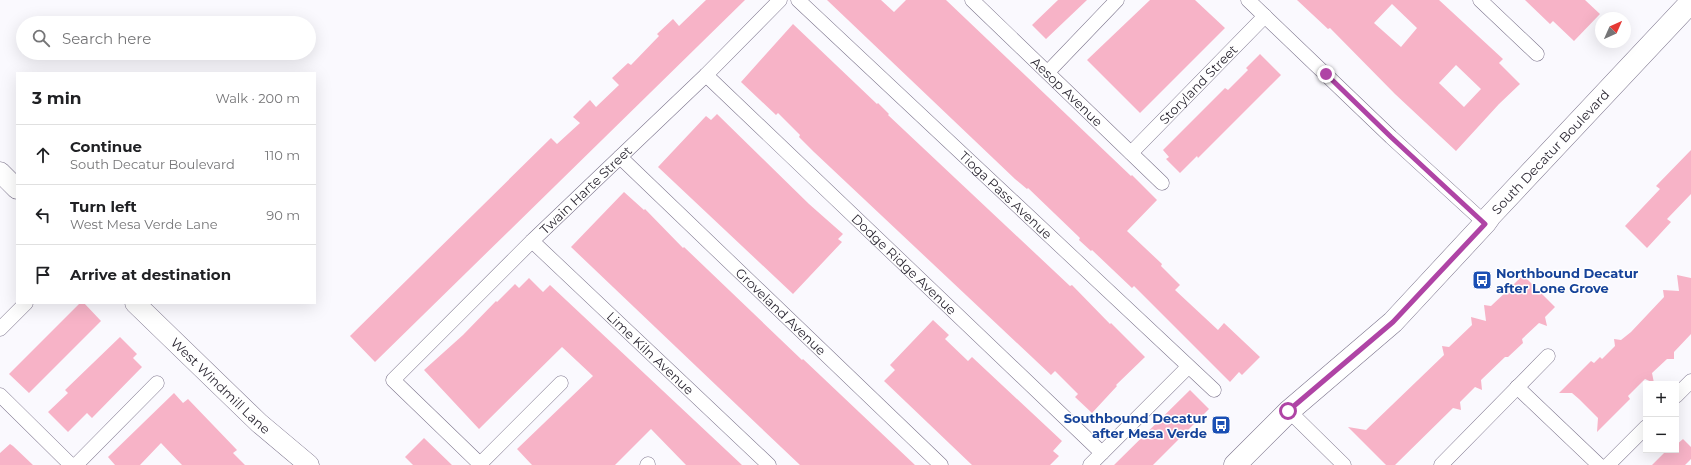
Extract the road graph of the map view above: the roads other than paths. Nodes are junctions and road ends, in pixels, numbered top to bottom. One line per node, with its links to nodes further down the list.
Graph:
1 (780, 0): 11 (street, Twain Harte Street)
2 (798, 0): 23 (street, Tioga Pass Avenue)
3 (972, 0): 10 (street, Aesop Avenue)
4 (1117, 0): 10 (street)
5 (1248, 0): 8 (street)
6 (1480, 0): 9 (street)
7 (1691, 2): 17 (main road, South Decatur Boulevard)
8 (1265, 16): 12 (street, Storyland Street); 17 (street)
9 (1537, 54)
10 (1048, 72): 12 (street, Aesop Avenue)
11 (706, 74): 13 (street, Twain Harte Street); 33 (street, Dodge Ridge Avenue)
12 (1131, 153): 15 (street, Aesop Avenue)
13 (620, 157): 18 (street, Twain Harte Street); 39 (street, Groveland Avenue)
14 (0, 172): 16 (street)
15 (1162, 183)
16 (16, 188)
17 (1485, 224): 31 (main road, South Decatur Boulevard)
18 (532, 241): 34 (street, Twain Harte Street); 38 (street, Lime Kiln Avenue)
19 (25, 304): 21 (street)
20 (136, 304): 37 (street, West Windmill Lane)
21 (0, 329)
22 (1548, 356): 27 (street)
23 (1188, 367): 28 (street, Tioga Pass Avenue); 33 (street)
24 (1691, 381): 29 (street)
25 (157, 383): 36 (street)
26 (561, 383): 34 (street)
27 (1517, 387): 43 (street); 44 (street)
28 (1214, 390)
29 (1679, 393)
30 (0, 395): 35 (street)
31 (1288, 411): 41 (main road, South Decatur Boulevard); 42 (street)
32 (1643, 430): 45 (street)
33 (1102, 453): 40 (street)
34 (481, 464)
35 (71, 465)
36 (76, 465)
37 (310, 465)
38 (769, 465)
39 (941, 465)
40 (1090, 465)
41 (1235, 465)
42 (1344, 465)
43 (1441, 465)
44 (1599, 465)
45 (1608, 465)

